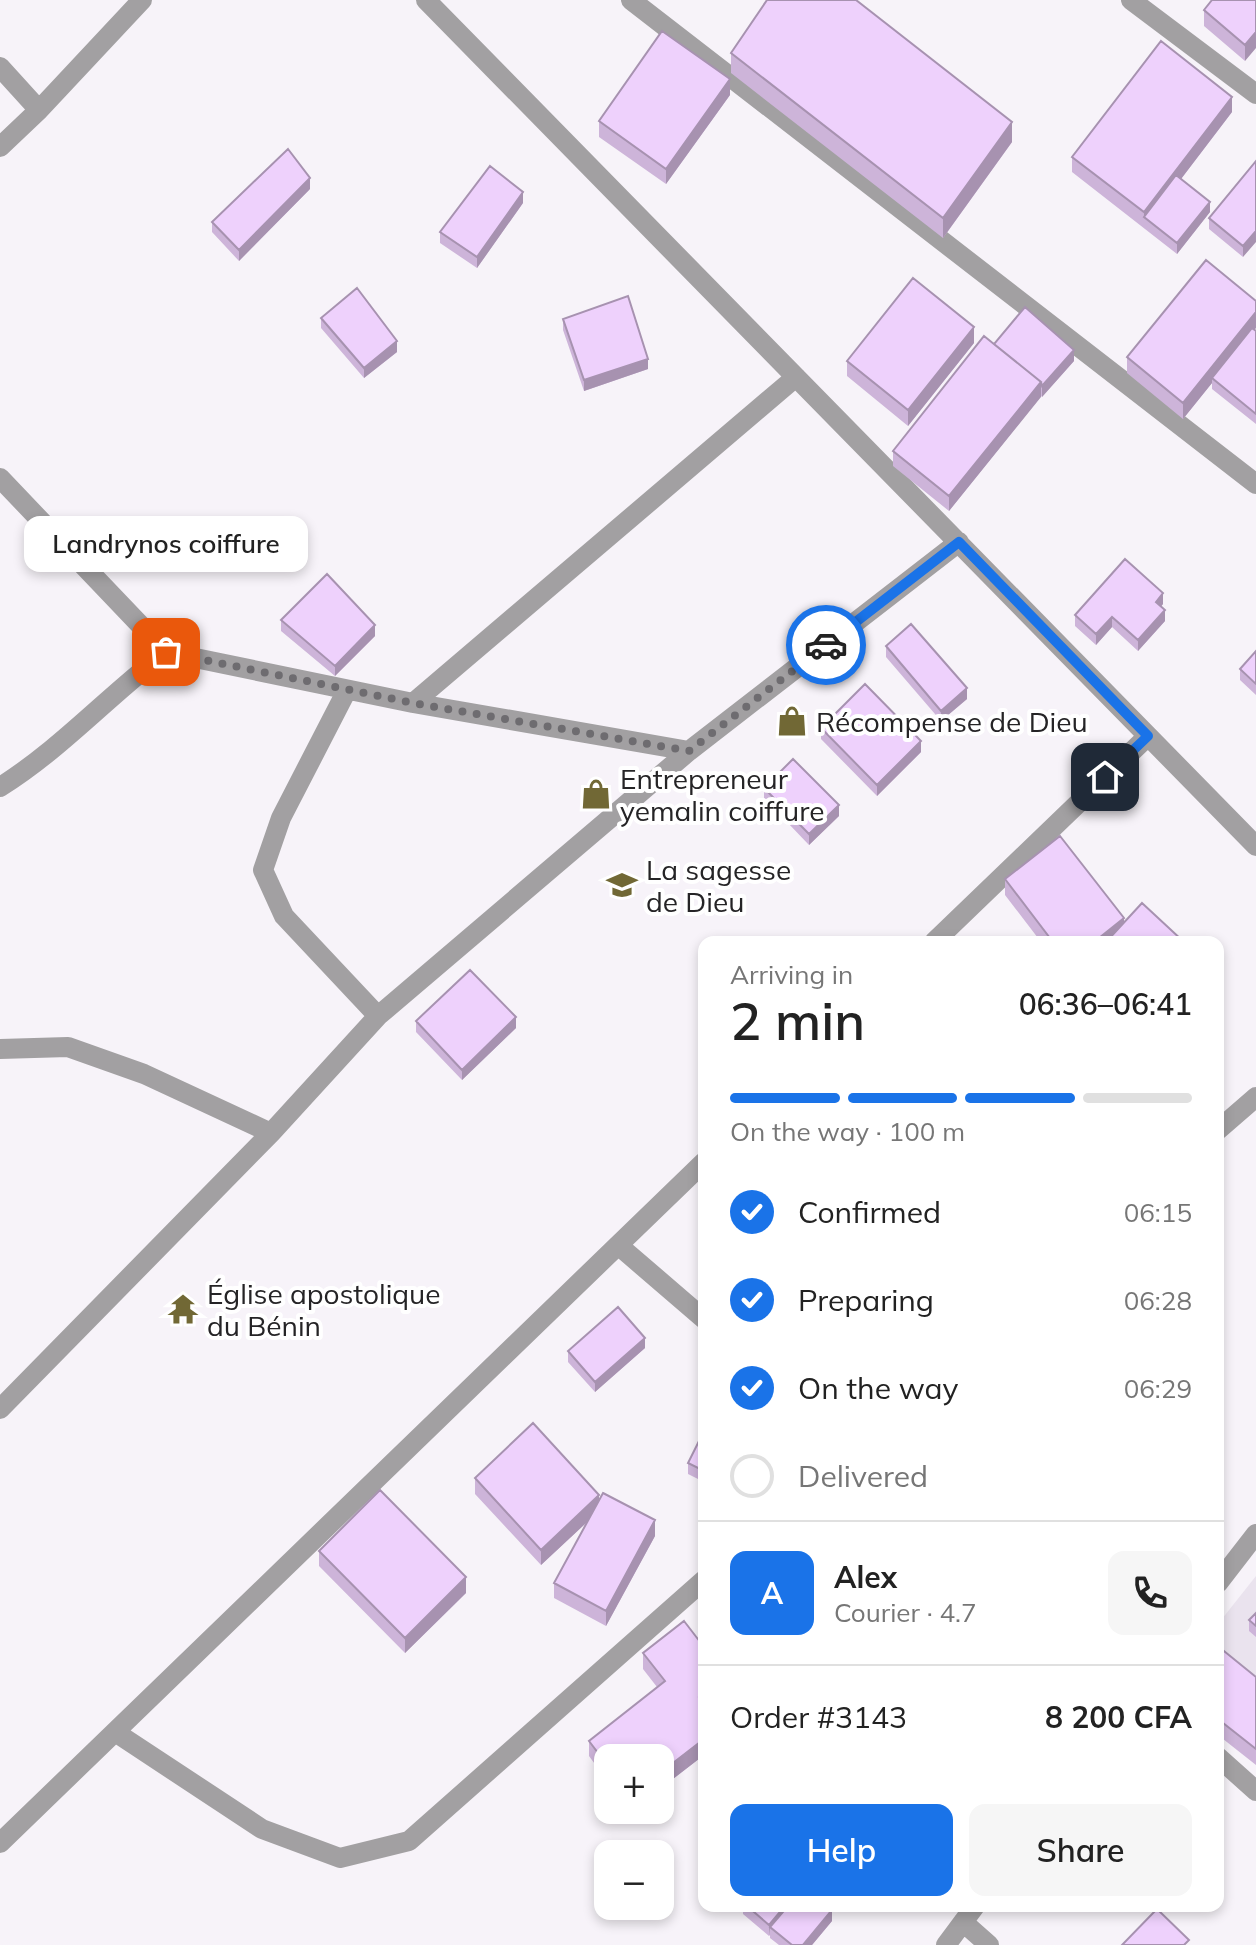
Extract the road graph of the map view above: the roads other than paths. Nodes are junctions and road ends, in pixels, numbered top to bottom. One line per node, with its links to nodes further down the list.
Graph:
1 (142, 0): 7 (street)
2 (426, 0): 9 (street)
3 (631, 0): 11 (street)
4 (1131, 0): 6 (street)
5 (0, 67): 7 (street)
6 (1256, 94)
7 (39, 110): 8 (street)
8 (0, 147)
9 (796, 377): 12 (street); 15 (street)
10 (0, 478): 13 (street)
11 (1256, 484)
12 (959, 542): 16 (street); 17 (street)
13 (166, 652): 14 (street); 18 (street)
14 (347, 690): 15 (street); 21 (street)
15 (413, 703): 17 (street)
16 (1148, 736): 19 (street); 20 (street)
17 (689, 751): 21 (street)
18 (0, 787)
19 (1254, 840)
20 (940, 936)
21 (378, 1016): 25 (street)
22 (0, 1049): 25 (street)
23 (1256, 1097): 24 (street)
24 (1224, 1125)
25 (271, 1133): 29 (street)
26 (698, 1168): 27 (street)
27 (618, 1245): 28 (street); 33 (street)
28 (698, 1314)
29 (0, 1409)
30 (1256, 1534): 31 (street)
31 (1224, 1575)
32 (698, 1585): 33 (street)
33 (115, 1732): 36 (street)
34 (1224, 1762): 35 (street)
35 (1256, 1791)
36 (0, 1843)
37 (969, 1914): 38 (street); 39 (street)
38 (946, 1945)
39 (989, 1945)

